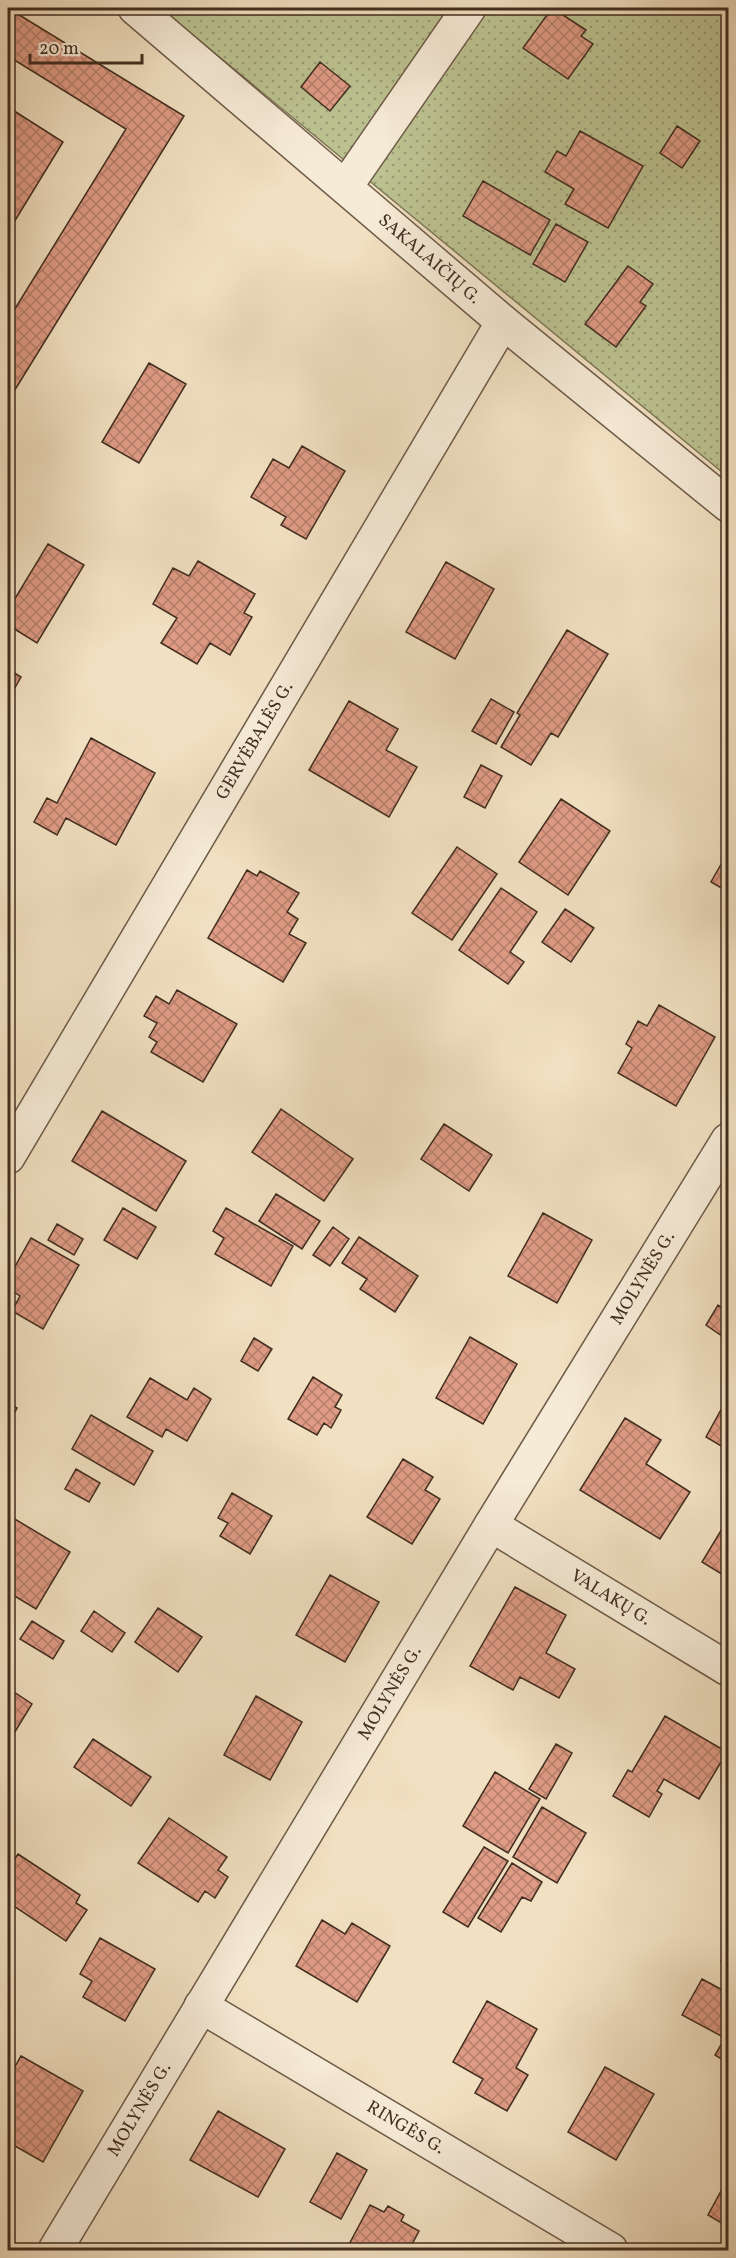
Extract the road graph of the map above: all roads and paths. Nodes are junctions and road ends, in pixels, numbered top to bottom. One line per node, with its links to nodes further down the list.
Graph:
1 (135, 8): 3 (street, SAKALAIČIŲ G.)
2 (469, 8): 3 (street)
3 (346, 186): 4 (street, SAKALAIČIŲ G.)
4 (503, 322): 5 (street, SAKALAIČIŲ G.); 7 (street, GERVĖBALĖS G.)
5 (724, 490)
6 (729, 1140): 8 (street, MOLYNĖS G.)
7 (8, 1157)
8 (491, 1525): 9 (street, VALAKŲ G.); 10 (street, MOLYNĖS G.)
9 (729, 1669)
10 (201, 2006): 11 (street, MOLYNĖS G.); 12 (street, RINGĖS G.)
11 (55, 2250)
12 (611, 2250)

